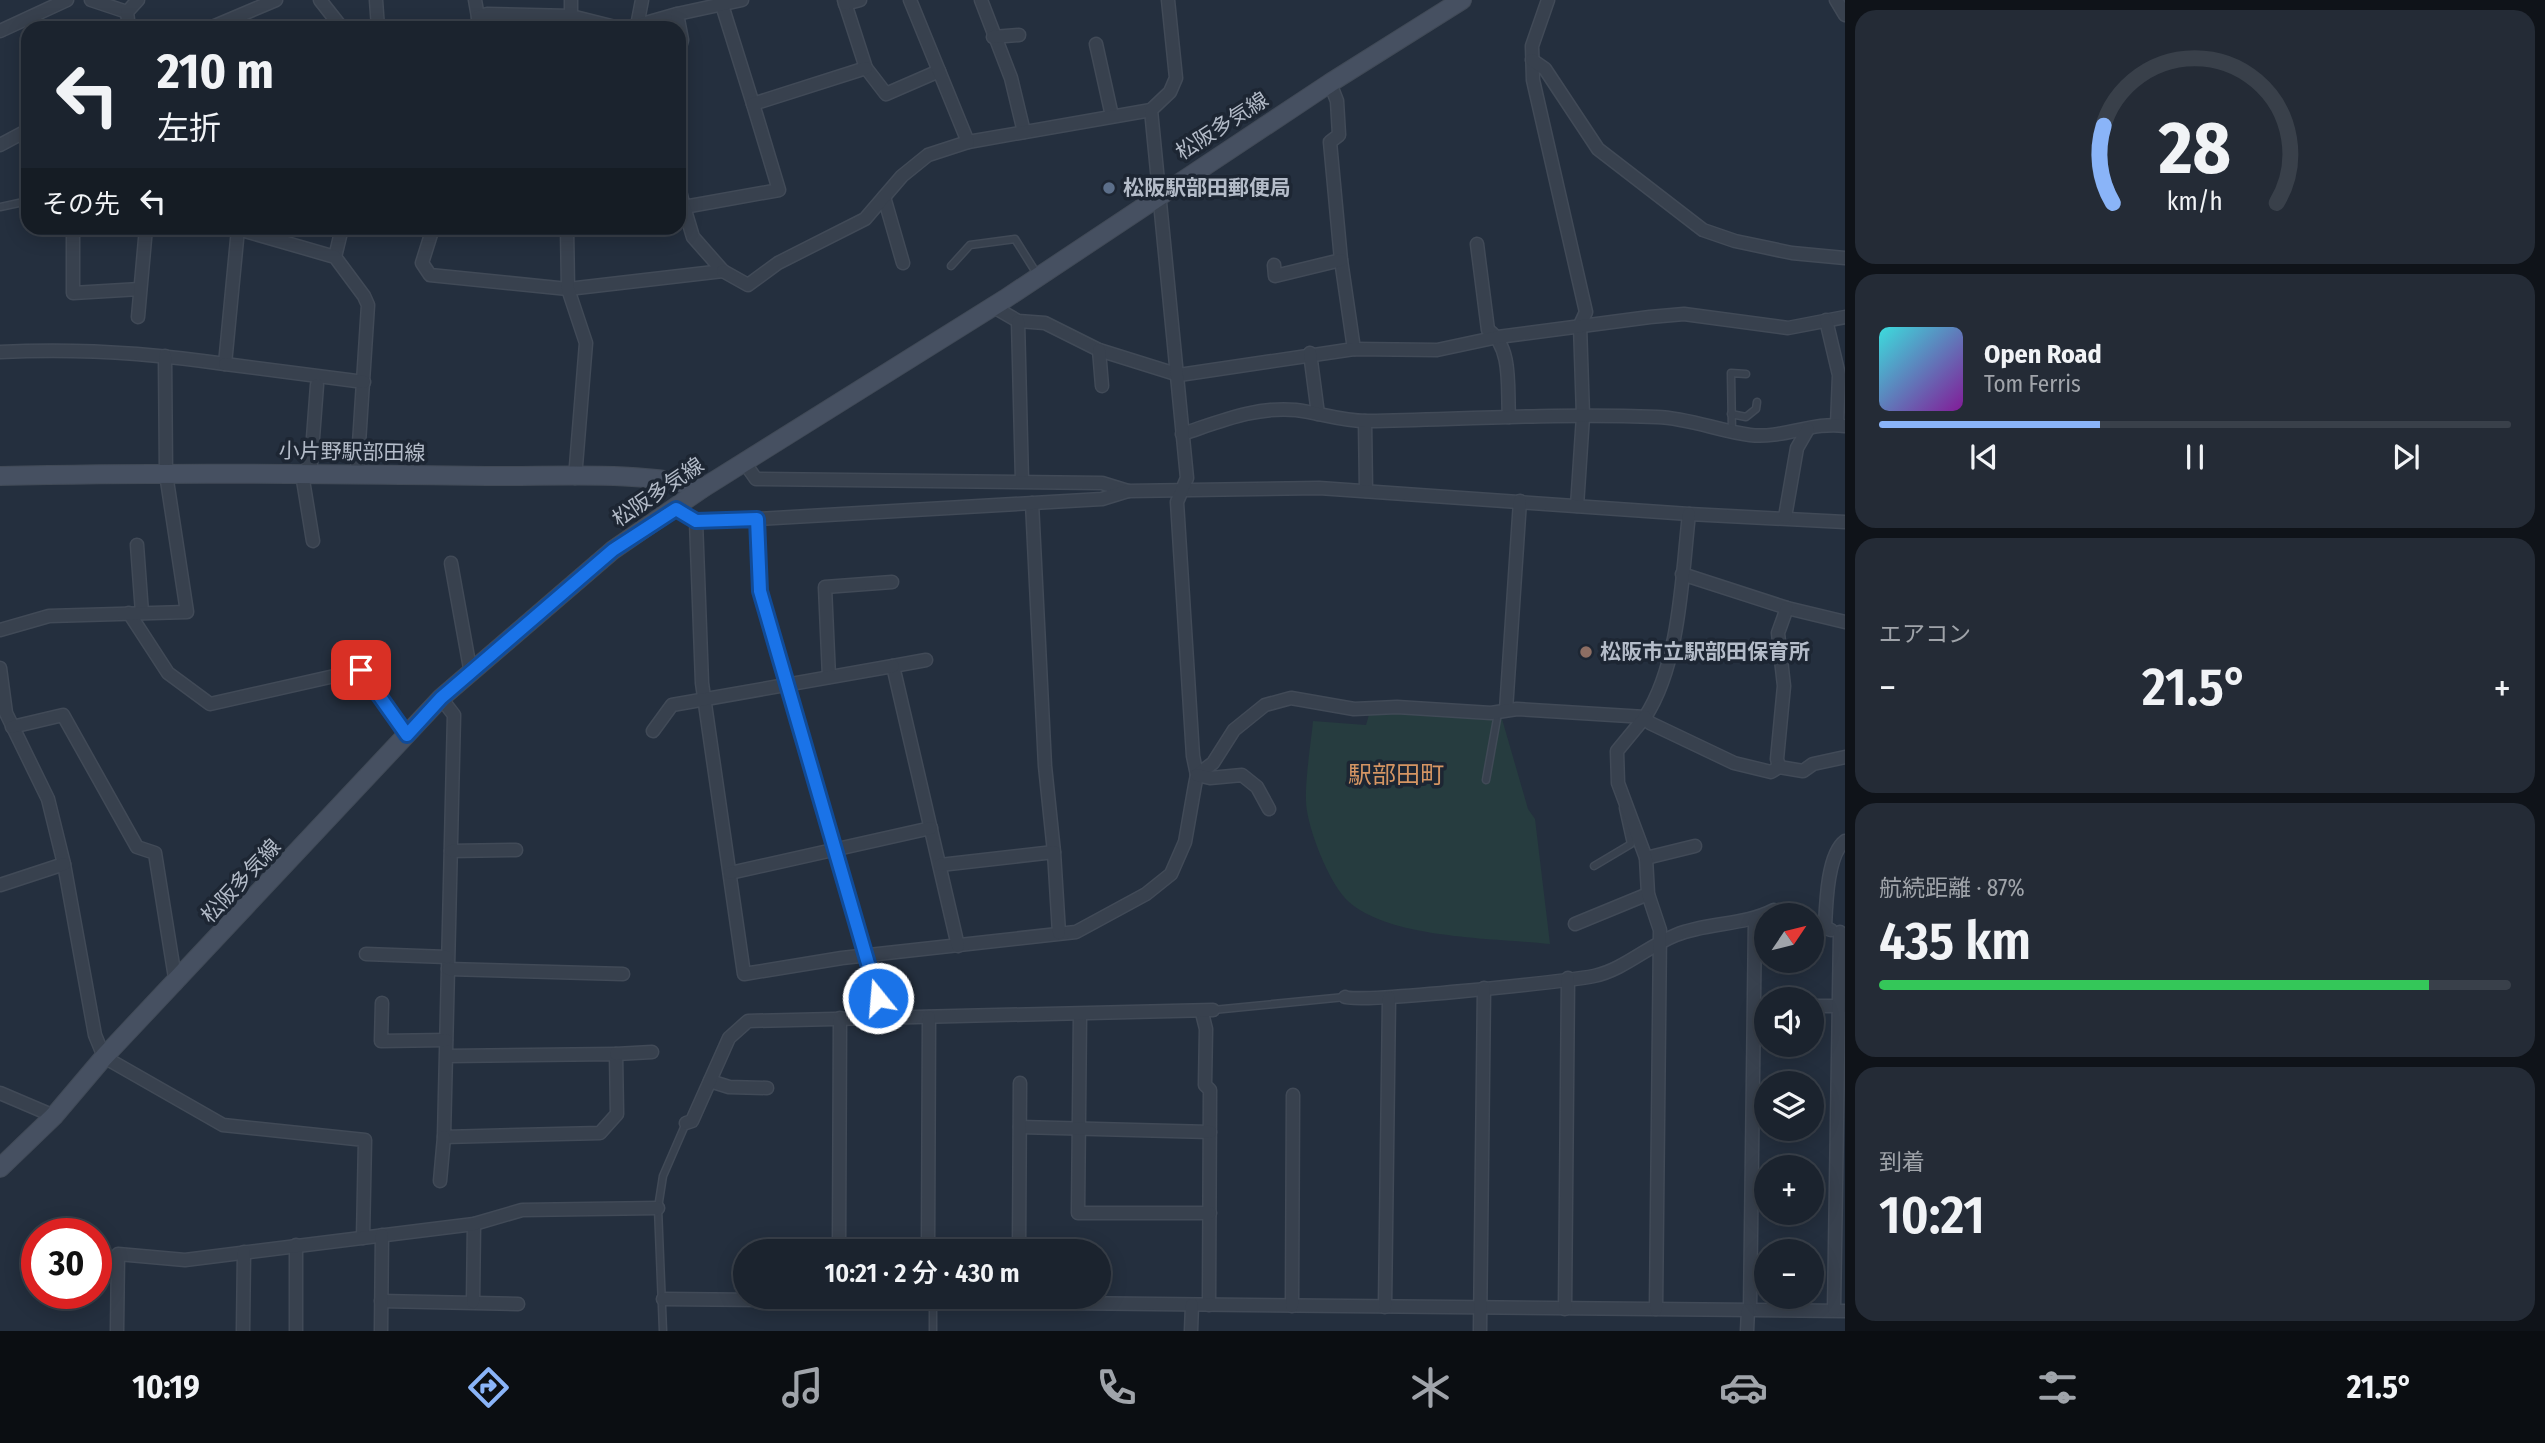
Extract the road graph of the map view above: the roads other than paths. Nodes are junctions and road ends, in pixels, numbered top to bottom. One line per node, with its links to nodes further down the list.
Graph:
1 (67, 0): 24 (street)
2 (91, 0): 20 (street)
3 (138, 0): 20 (street)
4 (276, 0): 26 (street)
5 (320, 0): 27 (street)
6 (475, 0): 29 (street)
7 (571, 0): 32 (street)
8 (642, 0): 33 (street)
9 (742, 0): 19 (street)
10 (860, 0): 18 (street)
11 (910, 0): 42 (street)
12 (981, 0): 38 (street)
13 (1168, 0): 45 (street)
14 (1462, 0): 43 (main road, 松阪多気線)
15 (1548, 0): 40 (street)
16 (1836, 0): 22 (street)
17 (381, 1): 28 (street)
18 (845, 2): 41 (street)
19 (722, 5): 21 (street); 44 (street)
20 (127, 12): 25 (street)
21 (677, 14): 34 (street); 35 (street)
22 (1845, 15)
23 (21, 21): 36 (street)
24 (22, 21)
25 (128, 21)
26 (226, 21)
27 (336, 21)
28 (379, 21)
29 (478, 21)
30 (479, 21): 31 (street)
31 (560, 21)
32 (571, 21)
33 (634, 21)
34 (653, 21)
35 (678, 21)
36 (0, 31)
37 (1019, 35): 38 (street)
38 (993, 37): 47 (street)
39 (1096, 44): 46 (street)
40 (1532, 60): 66 (street); 80 (street)
41 (866, 68): 42 (street); 44 (street)
42 (939, 71): 49 (street)
43 (1330, 83): 52 (main road, 松阪多気線); 67 (street)
44 (753, 104): 51 (street)
45 (1151, 110): 46 (street); 52 (street)
46 (1112, 116): 47 (street)
47 (1024, 132): 49 (street)
48 (21, 134): 50 (street)
49 (968, 142): 53 (street)
50 (0, 145)
51 (686, 196)
52 (1158, 196): 72 (main road, 松阪多気線); 89 (street)
53 (884, 197): 68 (street); 71 (street)
54 (21, 202): 55 (lane)
55 (0, 207)
56 (686, 212): 71 (street)
57 (73, 235): 73 (street)
58 (145, 235): 73 (street)
59 (237, 235): 87 (street)
60 (261, 235): 65 (street)
61 (340, 235): 65 (street)
62 (431, 235): 74 (street)
63 (567, 235): 74 (street)
64 (1477, 244): 81 (street)
65 (335, 257): 90 (street)
66 (1845, 258)
67 (1341, 260): 69 (street); 82 (street)
68 (903, 263)
69 (1274, 265)
70 (951, 266): 72 (lane)
71 (723, 271): 74 (street)
72 (1038, 276): 75 (main road, 松阪多気線)
73 (140, 289): 76 (street)
74 (568, 289): 110 (street)
75 (992, 306): 79 (street); 105 (main road, 松阪多気線)
76 (138, 317)
77 (1845, 317): 78 (street)
78 (1826, 320): 80 (street); 99 (street)
79 (1018, 321): 83 (street); 112 (street)
80 (1580, 325): 81 (street); 96 (street)
81 (1498, 337): 82 (street); 97 (street)
82 (1354, 348): 85 (street)
83 (1099, 350): 89 (street); 92 (street)
84 (0, 352): 86 (street)
85 (1310, 353): 89 (street); 94 (street)
86 (165, 356): 87 (street); 106 (street)
87 (225, 364): 90 (street)
88 (1746, 374): 95 (lane)
89 (1179, 375): 102 (street)
90 (364, 382): 108 (street)
91 (317, 386): 107 (street)
92 (1102, 386)
93 (1757, 402): 95 (lane)
94 (1318, 414): 98 (street); 102 (street)
95 (1731, 414): 101 (lane)
96 (1583, 416): 97 (street); 101 (street); 120 (street)
97 (1509, 417): 98 (street)
98 (1365, 421): 116 (street)
99 (1841, 426): 100 (street)
100 (1808, 429): 103 (street); 104 (street)
101 (1732, 431): 103 (street)
102 (1182, 434): 115 (street)
103 (1782, 434): 104 (street)
104 (1797, 448): 123 (street)
105 (744, 462): 111 (street); 113 (main road, 松阪多気線)
106 (166, 474): 107 (main road, 小片野駅部田線); 109 (main road, 小片野駅部田線); 133 (street)
107 (302, 474): 108 (main road, 小片野駅部田線); 127 (street)
108 (357, 474): 110 (main road, 小片野駅部田線)
109 (0, 476)
110 (575, 478): 113 (main road, 小片野駅部田線)
111 (998, 481): 112 (street); 119 (street)
112 (1022, 481): 114 (street)
113 (703, 488): 121 (main road, 松阪多気線)
114 (1128, 491): 115 (street); 118 (street)
115 (1182, 491): 116 (street); 151 (street)
116 (1366, 491): 117 (street)
117 (1520, 501): 120 (street); 144 (street)
118 (1031, 503): 119 (street); 161 (street)
119 (998, 505): 124 (street)
120 (1577, 506): 122 (street)
121 (676, 509): 125 (street); 139 (main road, 松阪多気線)
122 (1689, 514): 123 (street); 130 (street)
123 (1785, 517): 126 (street)
124 (757, 519): 125 (street); 141 (street)
125 (696, 521): 143 (street)
126 (1845, 522)
127 (313, 541)
128 (137, 545): 133 (street)
129 (451, 563): 139 (street)
130 (1682, 574): 132 (street); 145 (street)
131 (892, 582): 140 (street)
132 (1787, 608): 134 (street); 150 (street)
133 (136, 613): 135 (street); 148 (street)
134 (1845, 622)
135 (0, 630)
136 (926, 660): 137 (street)
137 (893, 666): 140 (street); 155 (street)
138 (0, 668): 146 (street)
139 (471, 674): 142 (main road, 松阪多気線)
140 (829, 677): 141 (street)
141 (785, 685): 143 (street); 158 (street)
142 (441, 698): 148 (main road, 松阪多気線); 159 (street)
143 (704, 699): 147 (street); 166 (street)
144 (1502, 710): 145 (street); 151 (street); 152 (lane)
145 (1645, 717): 150 (street); 153 (street)
146 (12, 727): 163 (street); 181 (street)
147 (653, 731)
148 (407, 735): 181 (main road, 松阪多気線)
149 (1845, 757): 150 (street)
150 (1779, 768)
151 (1197, 775): 154 (street); 173 (street)
152 (1486, 780)
153 (1623, 799): 162 (street); 165 (lane)
154 (1269, 809)
155 (931, 828): 158 (street); 164 (street)
156 (1845, 841): 171 (street)
157 (1695, 846): 162 (street)
158 (834, 849): 166 (street); 177 (street)
159 (451, 850): 160 (street); 178 (street)
160 (516, 850)
161 (1054, 852): 164 (street); 173 (street)
162 (1646, 858): 168 (street)
163 (64, 864): 167 (street); 197 (street)
164 (940, 865): 175 (street)
165 (1594, 866)
166 (730, 873): 177 (street)
167 (0, 885)
168 (1647, 894): 170 (street); 174 (street)
169 (1754, 920): 174 (street)
170 (1574, 924)
171 (1825, 928): 172 (street)
172 (1842, 932): 187 (street)
173 (1059, 933): 175 (street)
174 (1658, 944): 180 (street); 235 (street)
175 (958, 946): 177 (street)
176 (366, 954): 178 (street)
177 (866, 957): 192 (street)
178 (448, 963): 179 (street); 193 (street)
179 (623, 974)
180 (1568, 978): 182 (street); 234 (street)
181 (176, 984): 197 (main road, 松阪多気線)
182 (1484, 988): 184 (street); 232 (street)
183 (1345, 997): 184 (street); 188 (lane)
184 (1389, 998): 231 (street)
185 (382, 1003): 193 (street)
186 (1824, 1006): 187 (street)
187 (1842, 1006): 237 (street)
188 (1208, 1011): 189 (street); 208 (street)
189 (1080, 1015): 190 (street); 207 (street)
190 (929, 1017): 192 (street); 218 (street)
191 (840, 1018): 192 (street); 199 (street); 217 (street)
192 (884, 1018)
193 (446, 1040): 196 (street)
194 (652, 1052): 195 (street)
195 (616, 1054): 196 (street); 209 (street)
196 (448, 1056): 209 (street)
197 (104, 1057): 204 (main road, 松阪多気線); 216 (street)
198 (1758, 1057): 236 (street)
199 (710, 1081): 201 (street); 205 (street)
200 (1020, 1083): 206 (street)
201 (767, 1088)
202 (0, 1093): 204 (street)
203 (1293, 1096): 230 (street)
204 (54, 1116): 210 (main road, 松阪多気線)
205 (686, 1123): 212 (lane)
206 (1020, 1127): 207 (street); 219 (street)
207 (1079, 1129): 208 (street); 213 (street)
208 (1210, 1132): 213 (street)
209 (444, 1137): 211 (street)
210 (0, 1168)
211 (440, 1181)
212 (658, 1208): 214 (street); 222 (lane)
213 (1210, 1213): 229 (street)
214 (474, 1224): 215 (street); 225 (street)
215 (382, 1235): 216 (street); 224 (street)
216 (363, 1238): 220 (street)
217 (839, 1239)
218 (928, 1239)
219 (1018, 1239)
220 (296, 1245): 221 (street); 240 (street)
221 (244, 1252): 238 (street); 239 (street)
222 (663, 1299): 223 (street); 242 (lane)
223 (733, 1299)
224 (382, 1301): 225 (street); 241 (street)
225 (473, 1302): 227 (street)
226 (1111, 1303): 228 (street)
227 (518, 1304)
228 (1192, 1305): 229 (street); 244 (street)
229 (1209, 1305): 230 (street)
230 (1292, 1307): 231 (street)
231 (1385, 1307): 232 (street)
232 (1480, 1308): 234 (street); 245 (street)
233 (930, 1309): 243 (lane)
234 (1565, 1309): 235 (street)
235 (1656, 1309): 236 (street)
236 (1749, 1310): 237 (street); 246 (street)
237 (1840, 1310)
238 (117, 1331)
239 (243, 1331)
240 (296, 1331)
241 (381, 1331)
242 (663, 1331)
243 (933, 1331)
244 (1191, 1331)
245 (1480, 1331)
246 (1747, 1331)

